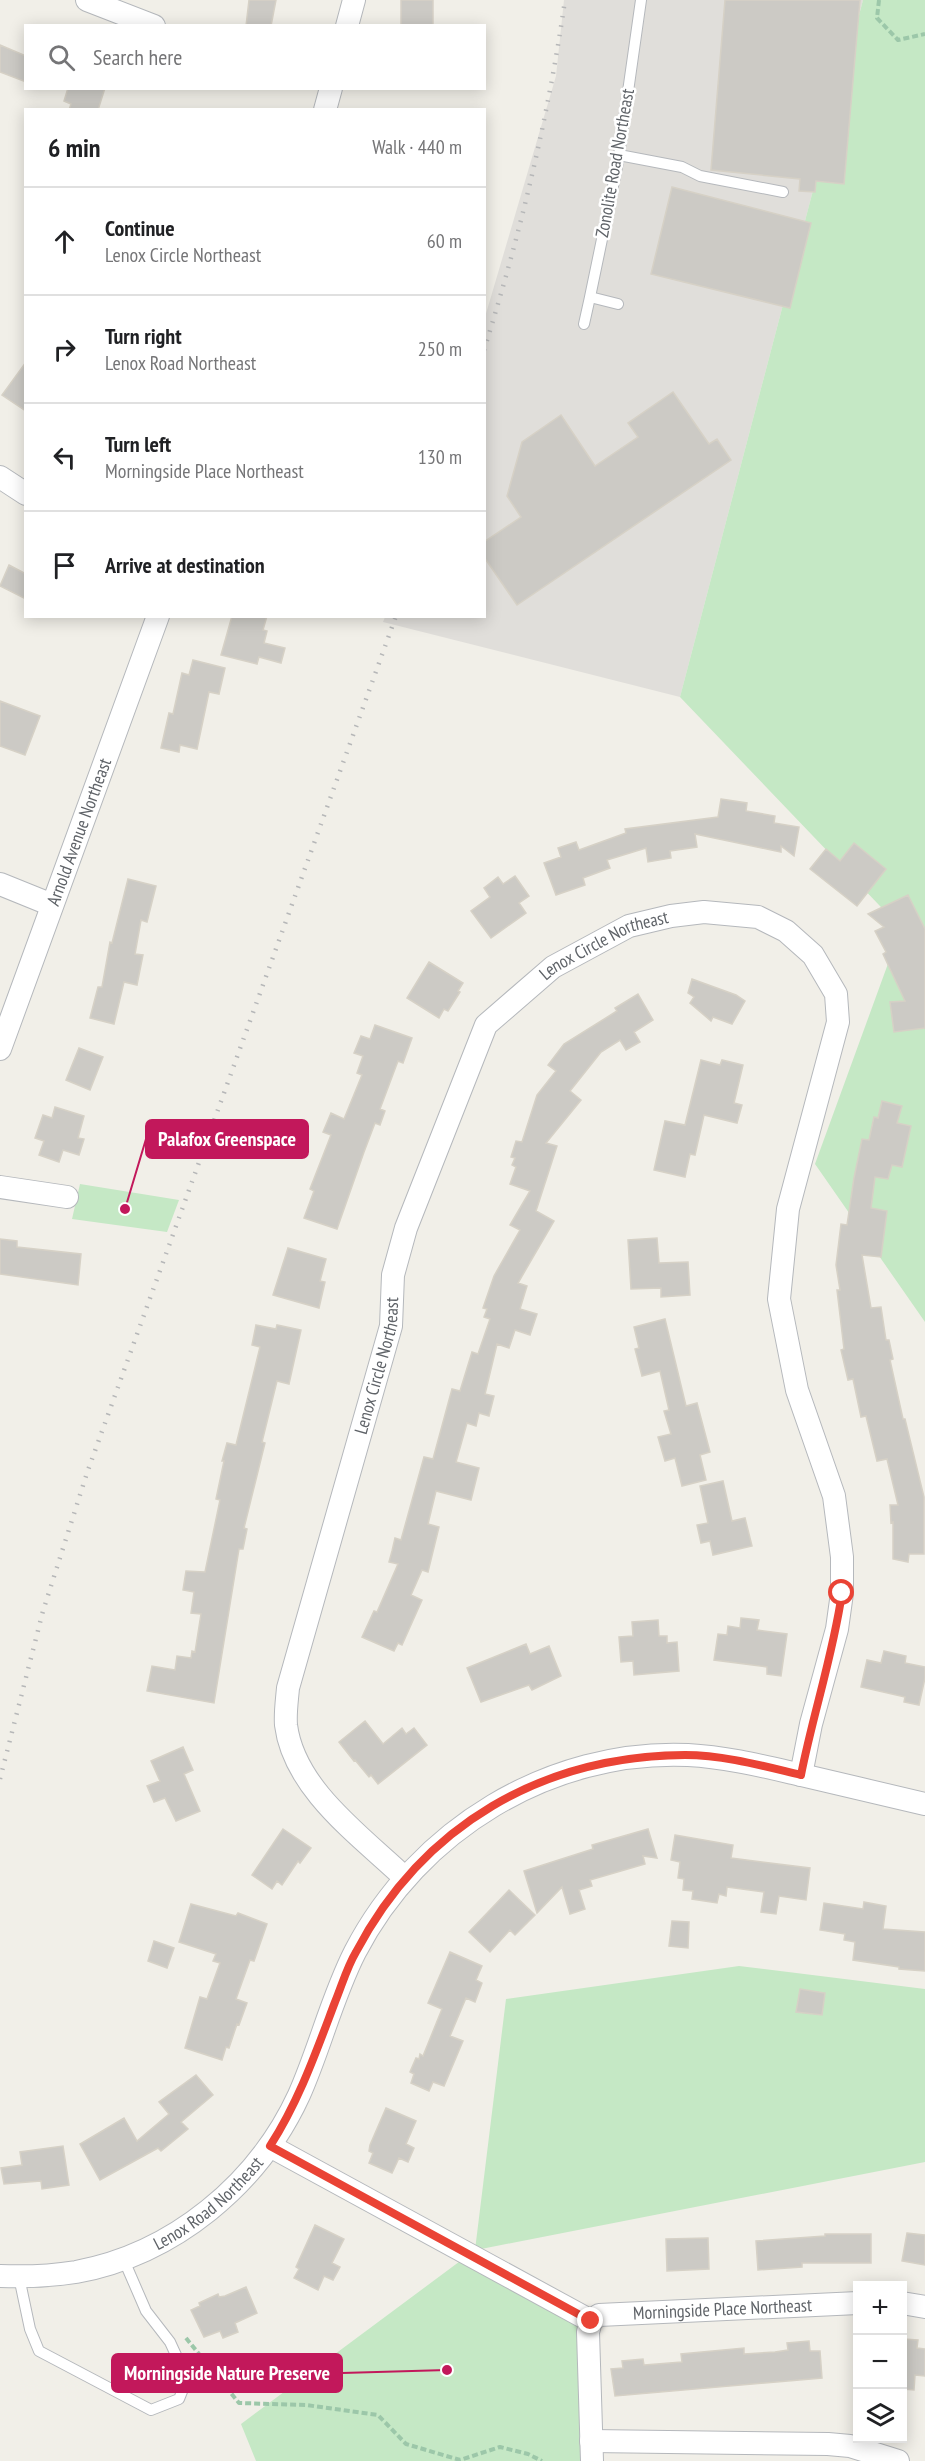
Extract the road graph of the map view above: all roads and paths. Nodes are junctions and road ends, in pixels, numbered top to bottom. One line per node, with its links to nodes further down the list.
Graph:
1 (87, 0): 5 (street)
2 (354, 0): 6 (street)
3 (641, 0): 8 (lane, Zonolite Road Northeast)
4 (879, 0): 7 (path)
5 (149, 24)
6 (348, 24)
7 (925, 34)
8 (619, 155): 9 (lane); 10 (lane, Zonolite Road Northeast)
9 (783, 192)
10 (590, 297): 11 (lane); 12 (lane, Zonolite Road Northeast)
11 (618, 304)
12 (584, 324)
13 (0, 477): 14 (street)
14 (24, 493)
15 (157, 618): 17 (street, Arnold Avenue Northeast)
16 (0, 884): 17 (street)
17 (52, 905): 18 (street, Arnold Avenue Northeast)
18 (0, 1049)
19 (0, 1187): 20 (street)
20 (67, 1197)
21 (801, 1775): 22 (street, Lenox Road Northeast); 23 (street, Lenox Road Northeast); 23 (street, Lenox Circle Northeast)
22 (925, 1804)
23 (405, 1878): 24 (street, Lenox Road Northeast)
24 (270, 2146): 25 (street, Lenox Road Northeast); 30 (street)
25 (123, 2258): 26 (street, Lenox Road Northeast); 26 (lane)
26 (9, 2276)
27 (853, 2303): 30 (street, Morningside Place Northeast)
28 (907, 2304): 29 (street)
29 (925, 2307)
30 (591, 2321): 32 (street)
31 (182, 2333): 33 (path)
32 (592, 2451): 34 (street)
33 (542, 2461)
34 (898, 2461)

